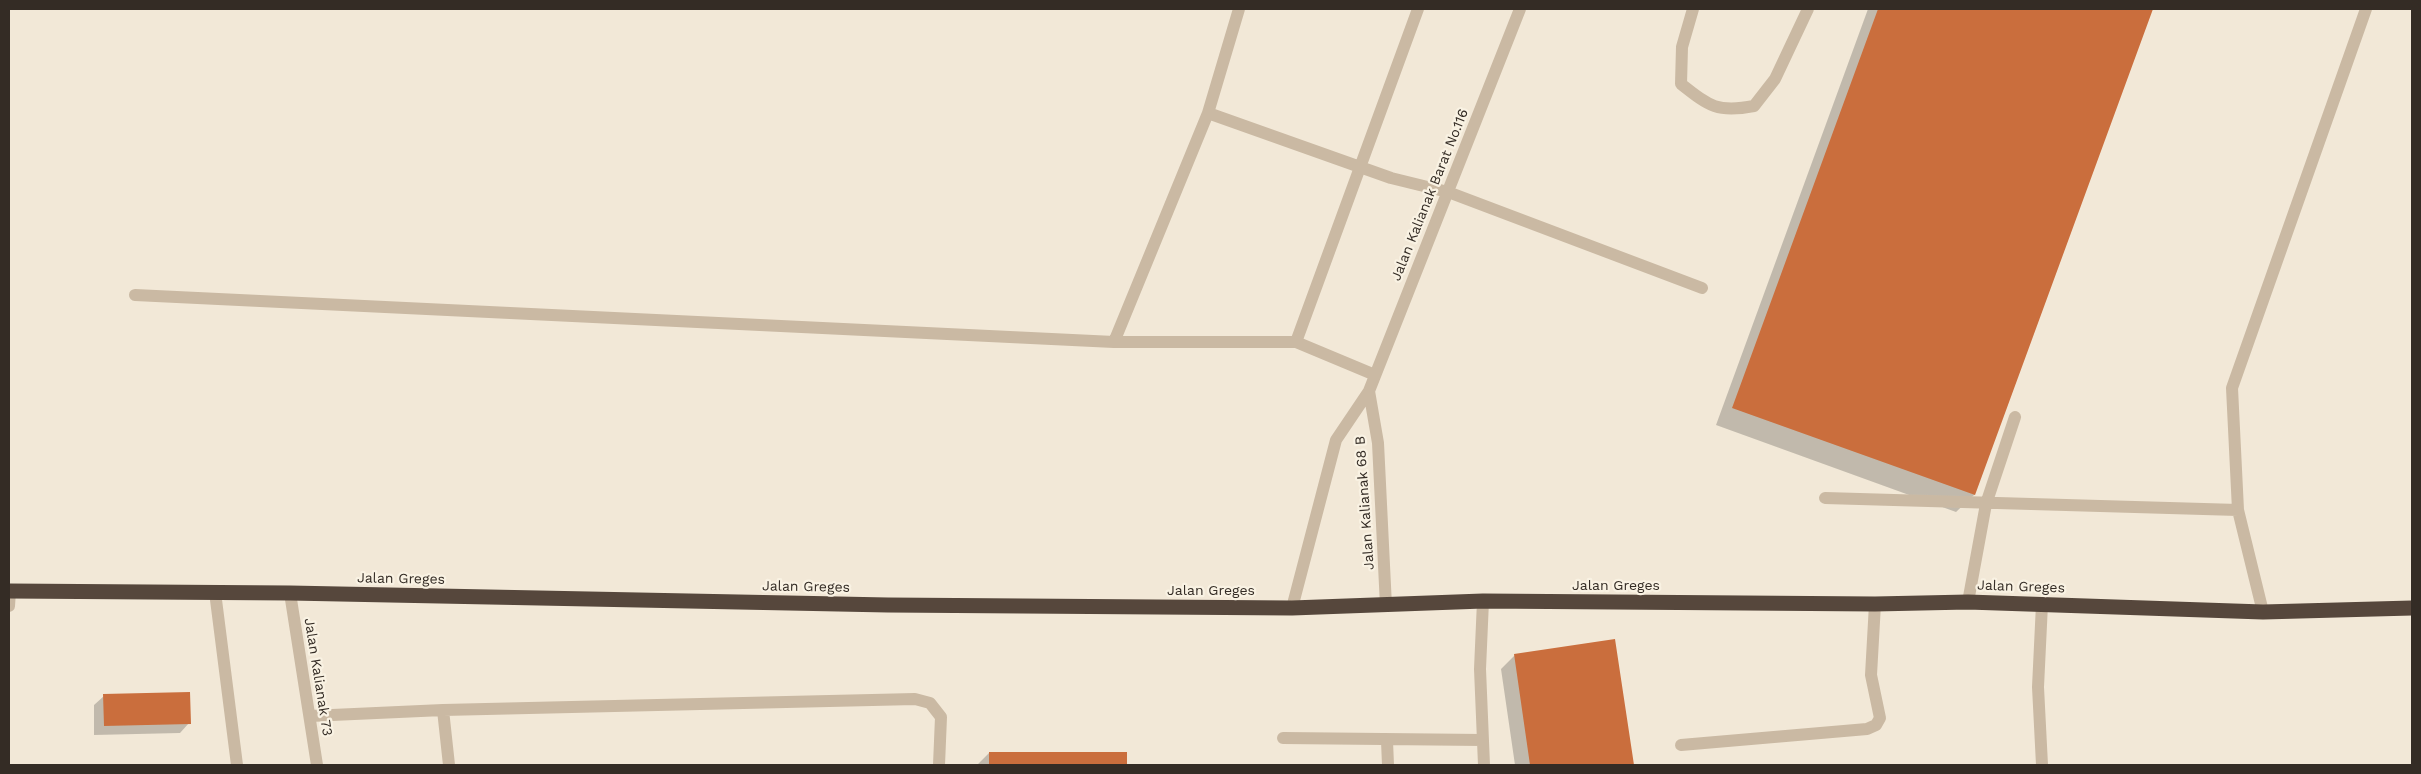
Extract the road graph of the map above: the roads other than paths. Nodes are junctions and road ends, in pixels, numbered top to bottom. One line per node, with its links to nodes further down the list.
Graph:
1 (1239, 9): 7 (lane)
2 (1418, 9): 8 (lane)
3 (1520, 9): 9 (lane, Jalan Kalianak Barat No.116)
4 (1693, 9): 5 (lane)
5 (1808, 9)
6 (2366, 9): 19 (lane)
7 (1208, 113): 8 (lane); 12 (lane)
8 (1360, 165): 9 (lane); 13 (lane)
9 (1448, 192): 10 (lane); 14 (lane, Jalan Kalianak Barat No.116)
10 (1702, 288)
11 (135, 295): 12 (lane)
12 (1114, 342): 13 (lane)
13 (1296, 342): 14 (lane)
14 (1375, 375): 15 (lane, Jalan Kalianak Barat No.116)
15 (1368, 392): 27 (lane, Jalan Kalianak 68 B); 28 (lane, Jalan Kalianak 68 B)
16 (2015, 417): 18 (lane)
17 (1825, 498): 18 (lane)
18 (1986, 504): 19 (lane); 24 (lane)
19 (2238, 510): 30 (lane)
20 (215, 592): 21 (highway, Jalan Greges); 22 (highway, Jalan Greges); 37 (lane)
21 (290, 593): 28 (highway, Jalan Greges); 32 (lane, Jalan Kalianak 73)
22 (9, 595)
23 (1483, 602): 25 (highway, Jalan Greges); 27 (highway, Jalan Greges); 34 (lane)
24 (1968, 602): 25 (highway, Jalan Greges); 26 (highway, Jalan Greges)
25 (1875, 604): 36 (lane)
26 (2042, 604): 30 (highway, Jalan Greges); 43 (lane)
27 (1386, 606): 28 (highway, Jalan Greges)
28 (1292, 608)
29 (2412, 608): 30 (highway, Jalan Greges)
30 (2263, 612)
31 (443, 710): 32 (lane); 39 (lane); 40 (lane)
32 (310, 716): 38 (lane, Jalan Kalianak 73)
33 (1283, 738): 35 (lane)
34 (1482, 740): 35 (lane); 42 (lane)
35 (1387, 741): 41 (lane)
36 (1681, 745)
37 (237, 765)
38 (317, 765)
39 (449, 765)
40 (939, 765)
41 (1388, 765)
42 (1484, 765)
43 (2042, 765)

